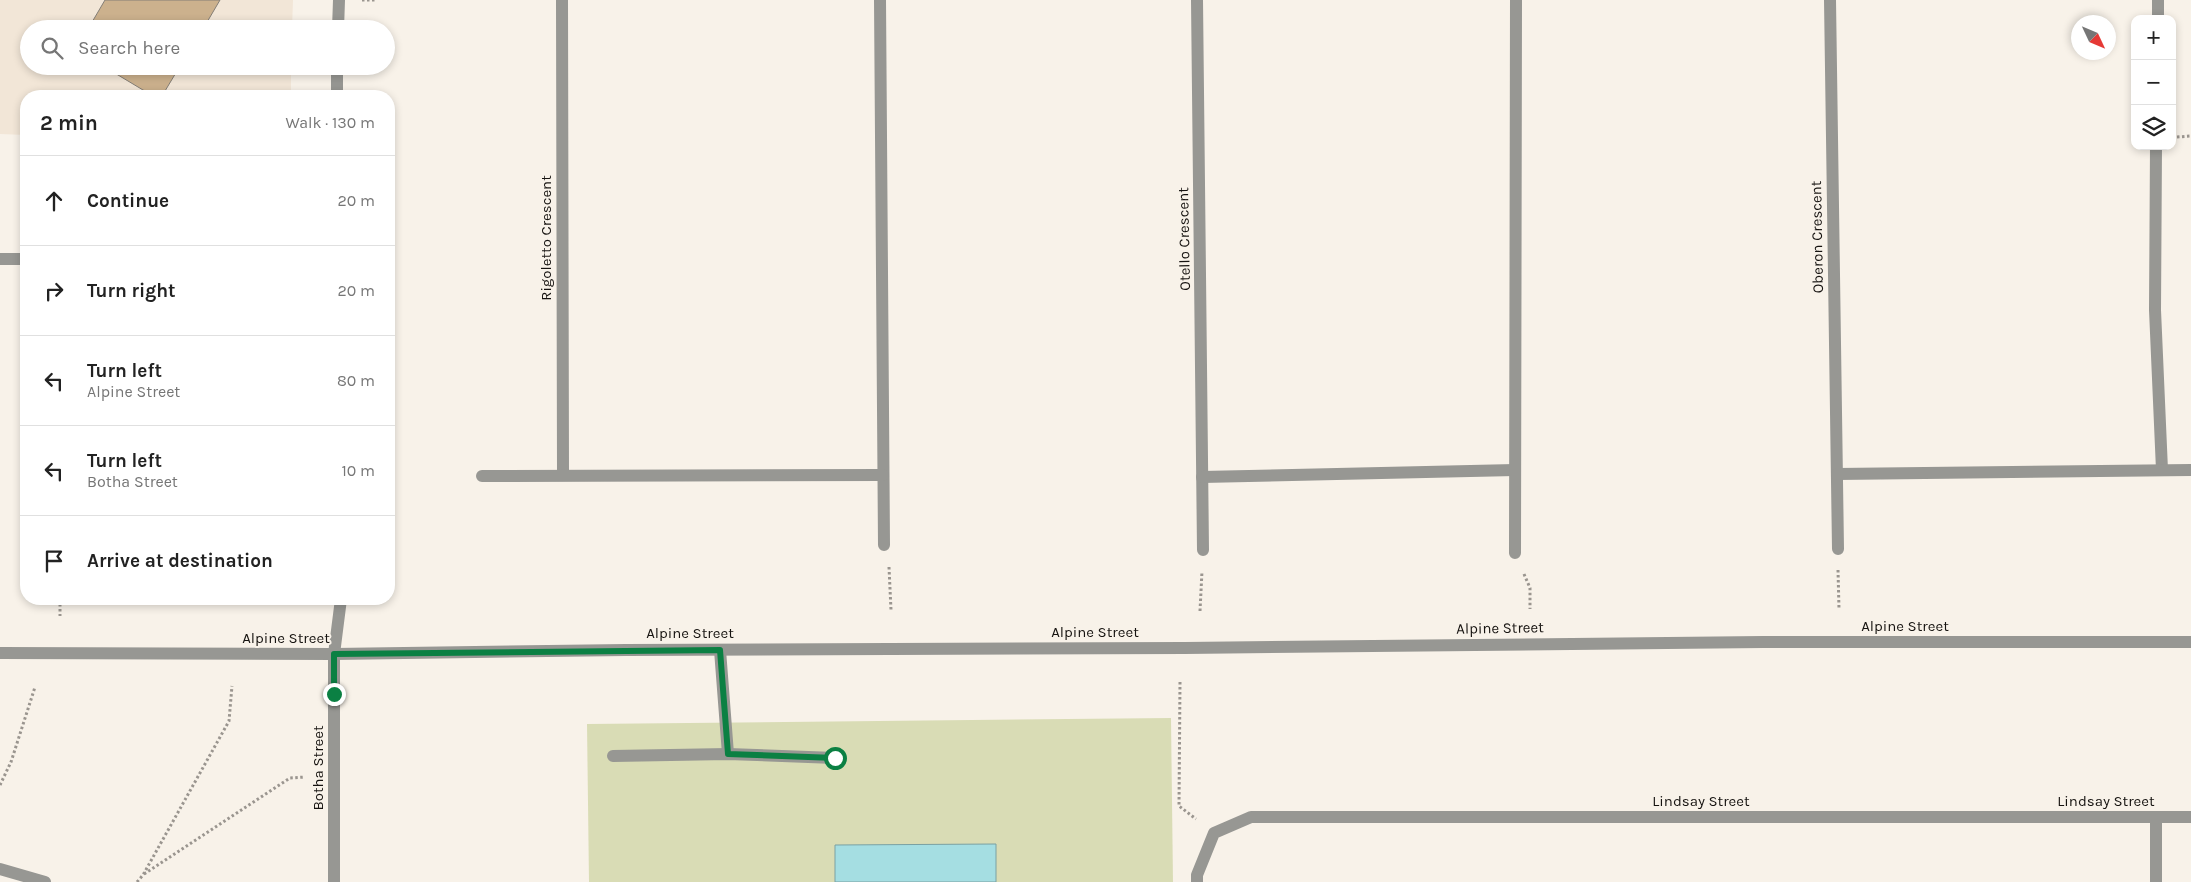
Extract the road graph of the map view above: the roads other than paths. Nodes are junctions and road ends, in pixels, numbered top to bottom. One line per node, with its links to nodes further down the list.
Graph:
1 (339, 0): 9 (street)
2 (562, 0): 21 (street, Rigoletto Crescent)
3 (880, 0): 19 (street)
4 (1198, 0): 22 (street, Otello Crescent)
5 (1516, 0): 15 (street)
6 (1830, 0): 18 (street, Oberon Crescent)
7 (2158, 0): 8 (street)
8 (2158, 15)
9 (338, 20)
10 (338, 75): 11 (street)
11 (337, 90)
12 (2156, 150): 16 (street)
13 (0, 259): 14 (street)
14 (20, 259)
15 (1515, 470): 22 (street); 26 (street)
16 (2162, 470): 17 (street); 18 (street)
17 (2191, 470)
18 (1837, 474): 24 (street, Oberon Crescent)
19 (883, 475): 21 (street); 23 (street)
20 (482, 476): 21 (street)
21 (563, 476)
22 (1202, 477): 25 (street, Otello Crescent)
23 (884, 545)
24 (1838, 549)
25 (1203, 550)
26 (1515, 553)
27 (340, 605): 31 (street, Botha Street)
28 (2191, 642): 29 (street, Alpine Street)
29 (720, 650): 31 (street, Alpine Street); 32 (street)
30 (0, 653): 31 (street, Alpine Street)
31 (334, 654): 39 (street, Botha Street)
32 (728, 754): 33 (street); 34 (street)
33 (613, 756)
34 (835, 758)
35 (2191, 817): 36 (street, Lindsay Street)
36 (2156, 818): 40 (street, Lindsay Street); 41 (street)
37 (0, 869): 38 (street)
38 (45, 882)
39 (334, 882)
40 (1197, 882)
41 (2156, 882)

